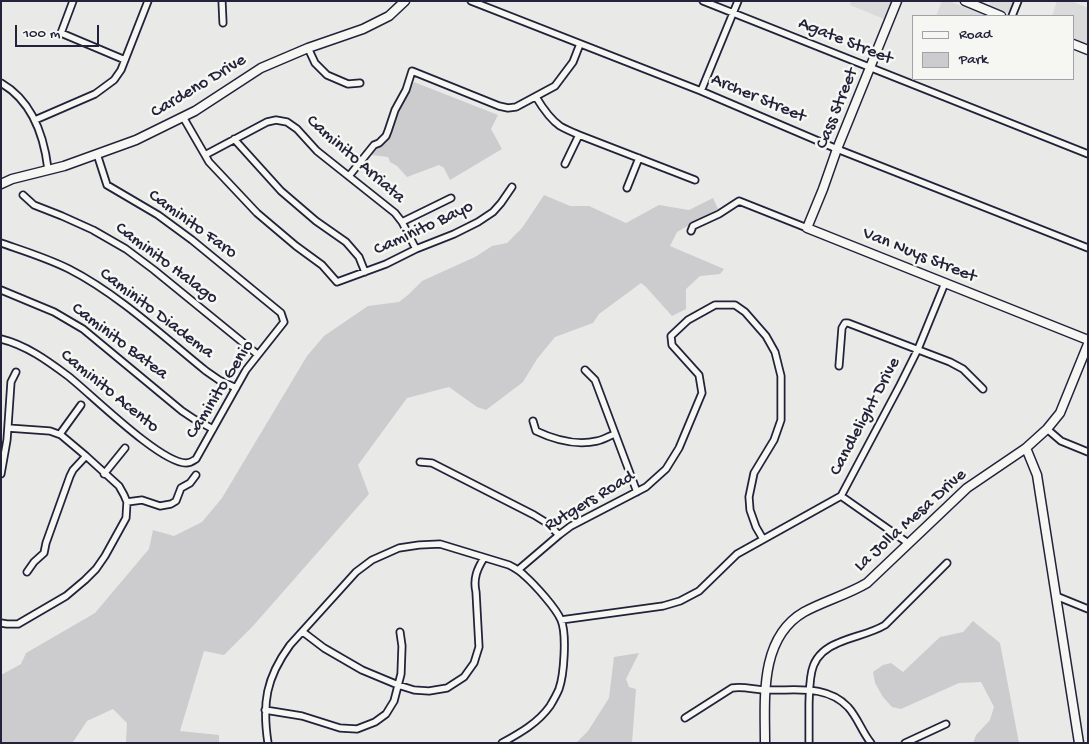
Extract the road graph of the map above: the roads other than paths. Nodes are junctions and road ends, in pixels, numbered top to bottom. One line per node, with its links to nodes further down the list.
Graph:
1 (73, 1): 19 (street)
2 (148, 1): 19 (street)
3 (222, 1): 14 (street)
4 (405, 1): 17 (street, Cardeno Drive)
5 (471, 1): 15 (street, Archer Street)
6 (703, 1): 11 (street, Agate Street)
7 (738, 1): 11 (street)
8 (897, 1): 20 (street, Cass Street)
9 (965, 1): 12 (street)
10 (1018, 1): 13 (street)
11 (733, 13): 20 (street, Agate Street); 23 (street)
12 (999, 15)
13 (1012, 15)
14 (223, 23)
15 (580, 44): 23 (street, Archer Street); 24 (street)
16 (1074, 44): 18 (street)
17 (308, 48): 22 (street); 25 (street, Cardeno Drive)
18 (1088, 50)
19 (125, 60): 26 (street)
20 (870, 68): 29 (street, Cass Street); 31 (street, Agate Street)
21 (1, 83): 26 (street)
22 (360, 83)
23 (700, 91): 29 (street, Archer Street)
24 (536, 96): 27 (street); 36 (street)
25 (183, 117): 30 (street, Cardeno Drive); 32 (street)
26 (35, 120): 35 (street)
27 (578, 135): 33 (street); 34 (street)
28 (234, 139): 32 (street, Caminito Arriata); 36 (street, Caminito Arriata); 49 (street)
29 (837, 149): 44 (street, Cass Street); 47 (street, Archer Street)
30 (97, 154): 35 (street, Cardeno Drive); 52 (street, Caminito Faro)
31 (1088, 154)
32 (205, 155): 49 (street, Caminito Bayo)
33 (639, 158): 37 (street); 40 (street)
34 (566, 164)
35 (48, 169): 38 (street, Cardeno Drive)
36 (349, 176): 43 (street, Caminito Arriata)
37 (695, 180)
38 (1, 184)
39 (512, 187): 48 (street, Caminito Bayo)
40 (627, 188)
41 (23, 195): 57 (street, Caminito Halago)
42 (451, 198): 43 (street)
43 (402, 222): 48 (street, Caminito Arriata)
44 (807, 228): 45 (street, Van Nuys Street); 50 (street, Van Nuys Street)
45 (691, 231)
46 (1, 243): 61 (street, Caminito Diadema)
47 (1088, 248)
48 (416, 249): 49 (street, Caminito Bayo)
49 (365, 272)
50 (945, 283): 54 (street, Van Nuys Street); 56 (street, Candlelight Drive)
51 (1, 290): 66 (street, Caminito Batea)
52 (281, 313): 57 (street, Caminito Genio)
53 (1, 340): 74 (street, Caminito Acento)
54 (1088, 340)
55 (1088, 344): 67 (street, La Jolla Mesa Drive)
56 (918, 349): 58 (street); 62 (street); 80 (street, Candlelight Drive)
57 (257, 354): 61 (street, Caminito Genio)
58 (839, 366)
59 (585, 370): 69 (street)
60 (16, 372): 65 (street)
61 (236, 388): 66 (street, Caminito Genio)
62 (983, 389)
63 (81, 405): 68 (street)
64 (533, 422): 69 (street)
65 (8, 428): 68 (street); 76 (street)
66 (213, 429): 74 (street, Caminito Genio)
67 (1047, 429): 71 (street, La Jolla Mesa Drive); 72 (street)
68 (60, 434): 73 (street)
69 (615, 434): 79 (street)
70 (125, 448): 77 (street)
71 (1026, 448): 84 (street, La Jolla Mesa Drive); 89 (street)
72 (1088, 452)
73 (86, 456): 77 (street); 88 (street)
74 (196, 459)
75 (420, 462): 82 (street)
76 (1, 474)
77 (104, 474): 81 (street)
78 (196, 475): 81 (street)
79 (637, 492): 82 (street, Rutgers Road); 83 (street, Rutgers Road)
80 (841, 496): 83 (street, Candlelight Drive); 84 (street)
81 (127, 502): 92 (street)
82 (559, 535): 87 (street, Rutgers Road)
83 (763, 539): 91 (street, Candlelight Drive)
84 (908, 543): 97 (street, La Jolla Mesa Drive)
85 (484, 558): 87 (street); 93 (street); 95 (street)
86 (947, 563): 96 (street)
87 (518, 570): 91 (street)
88 (27, 572)
89 (1056, 596): 90 (street); 107 (street)
90 (1088, 609)
91 (561, 620): 102 (street)
92 (1, 623)
93 (303, 632): 95 (street); 98 (street)
94 (400, 632): 95 (street)
95 (398, 685): 98 (street)
96 (810, 689): 97 (street); 104 (street); 105 (street)
97 (765, 690): 99 (street); 103 (street, La Jolla Mesa Drive)
98 (265, 710): 101 (street)
99 (686, 718)
100 (946, 724): 106 (street)
101 (268, 743)
102 (502, 743)
103 (765, 743)
104 (809, 743)
105 (872, 743)
106 (905, 743)
107 (1079, 743)

